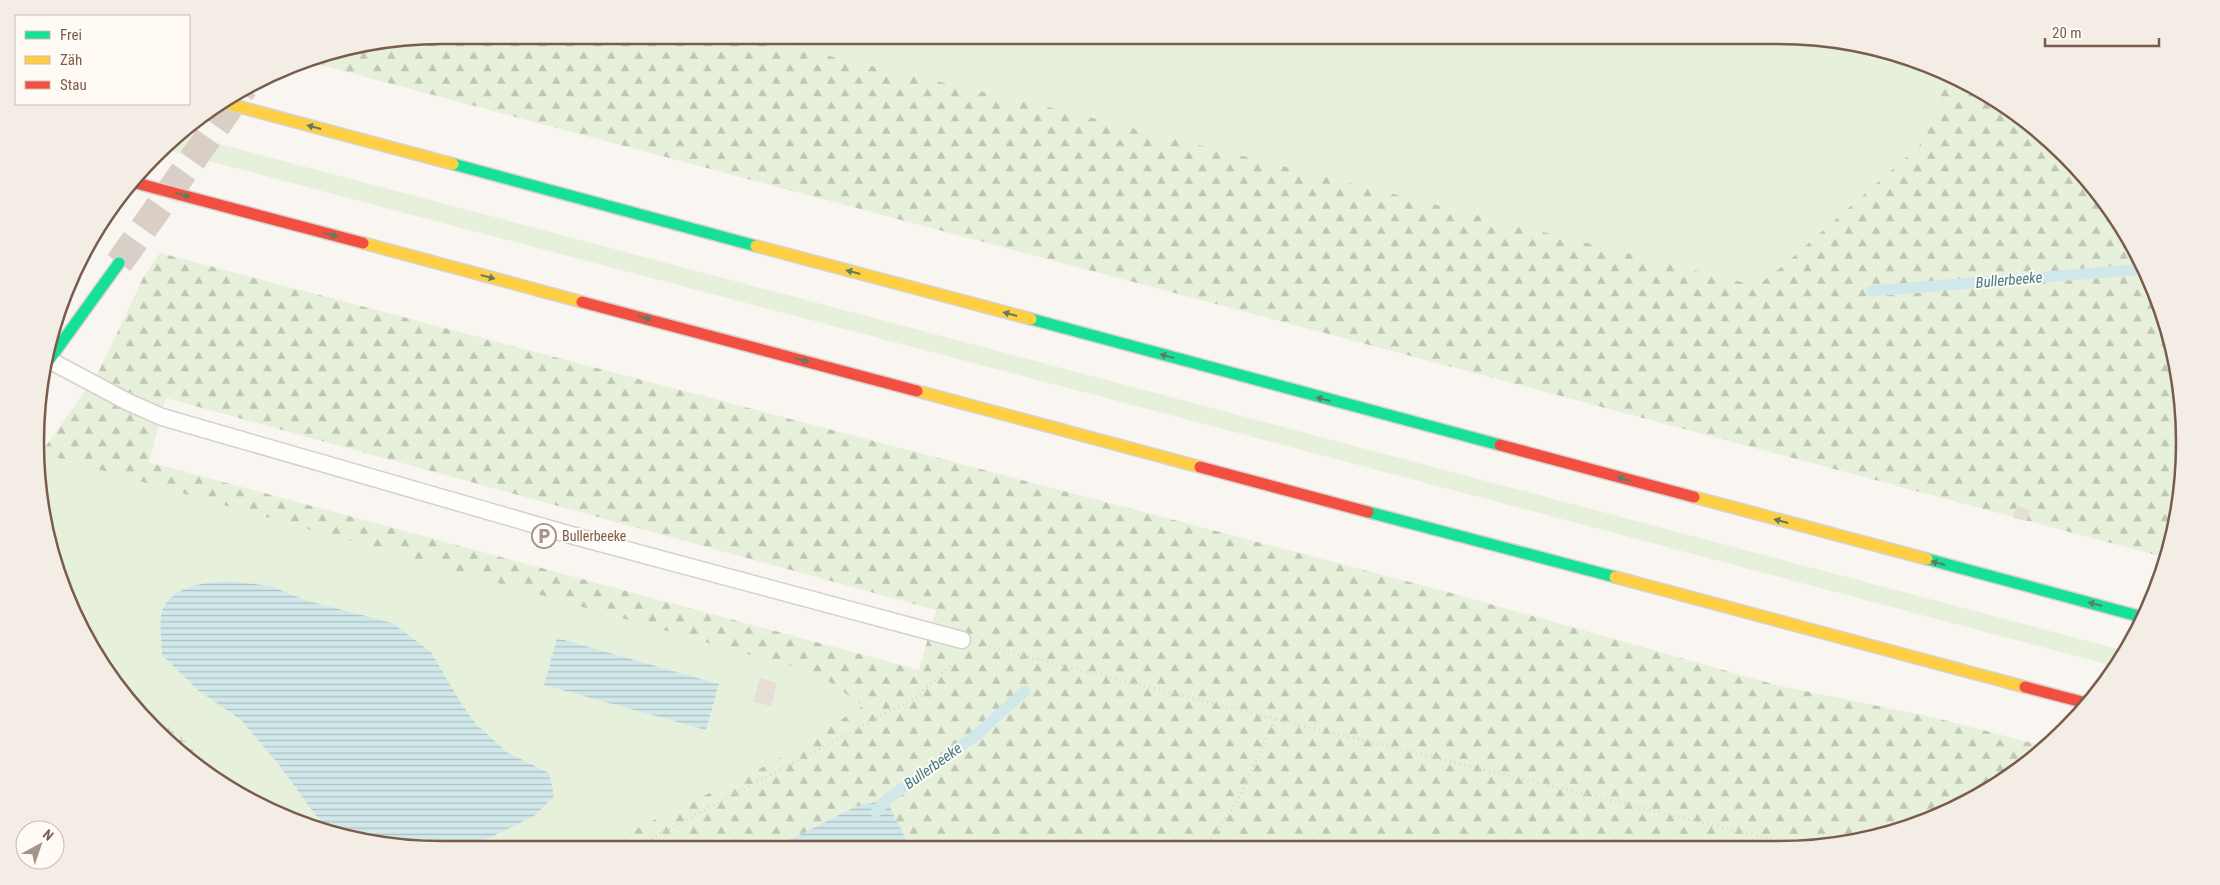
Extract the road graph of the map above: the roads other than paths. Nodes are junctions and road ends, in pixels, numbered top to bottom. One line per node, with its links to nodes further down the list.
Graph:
1 (231, 105): 6 (main road, one-way to 1)
2 (140, 184): 8 (main road, one-way to 8)
3 (119, 263): 4 (main road)
4 (54, 352)
5 (51, 365): 7 (lane)
6 (2137, 616)
7 (962, 640)
8 (2080, 701)

